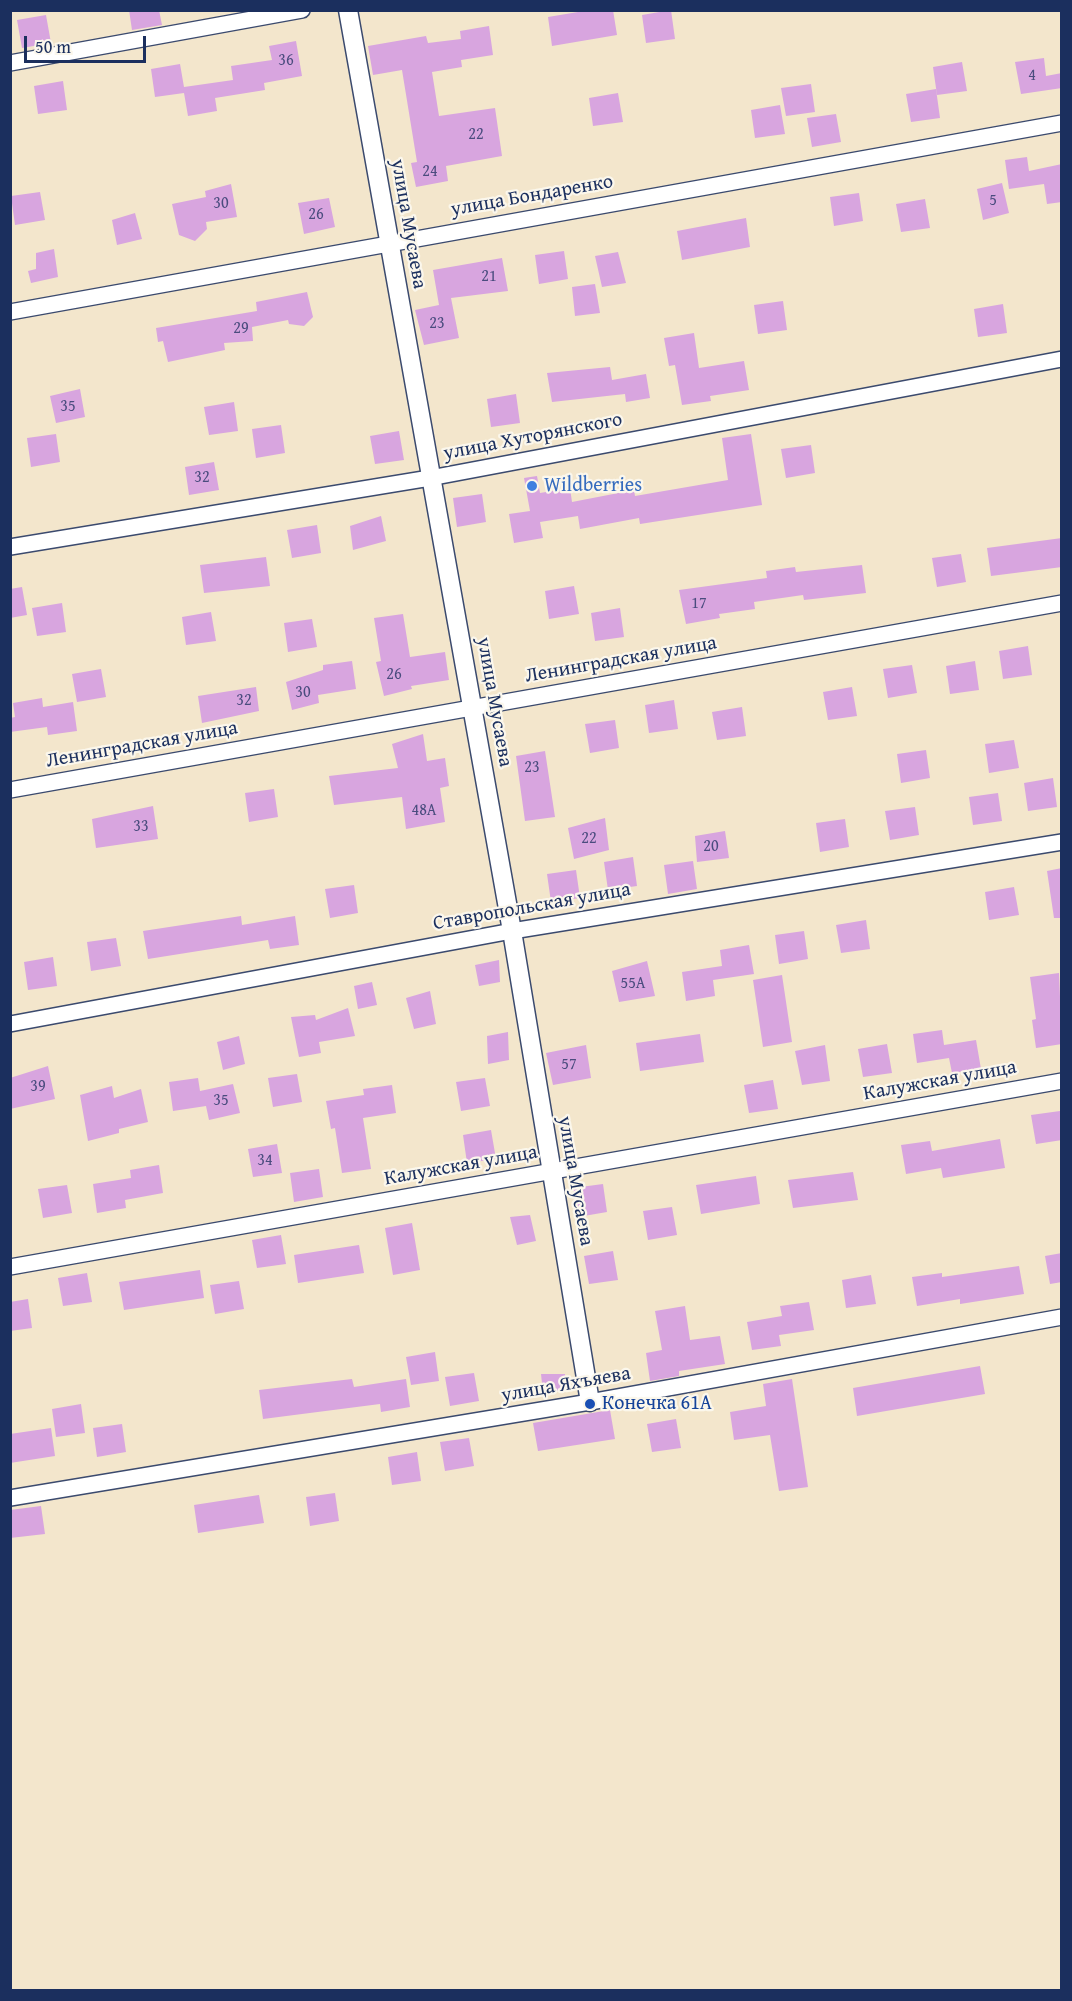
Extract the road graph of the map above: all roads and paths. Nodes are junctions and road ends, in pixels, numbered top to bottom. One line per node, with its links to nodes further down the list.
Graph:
1 (302, 10): 3 (street)
2 (348, 10): 5 (street, улица Мусаева)
3 (10, 63)
4 (1062, 123): 5 (street, улица Бондаренко)
5 (388, 243): 6 (street, улица Бондаренко); 8 (street, улица Мусаева)
6 (10, 312)
7 (1062, 359): 8 (street, улица Хуторянского)
8 (430, 478): 9 (street, улица Хуторянского); 11 (street, улица Мусаева)
9 (10, 547)
10 (1062, 603): 11 (street, Ленинградская улица)
11 (472, 708): 12 (street, Ленинградская улица); 14 (street, улица Мусаева)
12 (10, 790)
13 (1062, 842): 14 (street, Ставропольская улица)
14 (512, 931): 15 (street, Ставропольская улица); 17 (street, улица Мусаева)
15 (10, 1023)
16 (1062, 1081): 17 (street, Калужская улица)
17 (550, 1172): 18 (street, Калужская улица); 20 (street, улица Мусаева)
18 (10, 1267)
19 (1062, 1317): 20 (street, улица Яхъяева)
20 (590, 1402): 21 (street, улица Яхъяева)
21 (10, 1498)

